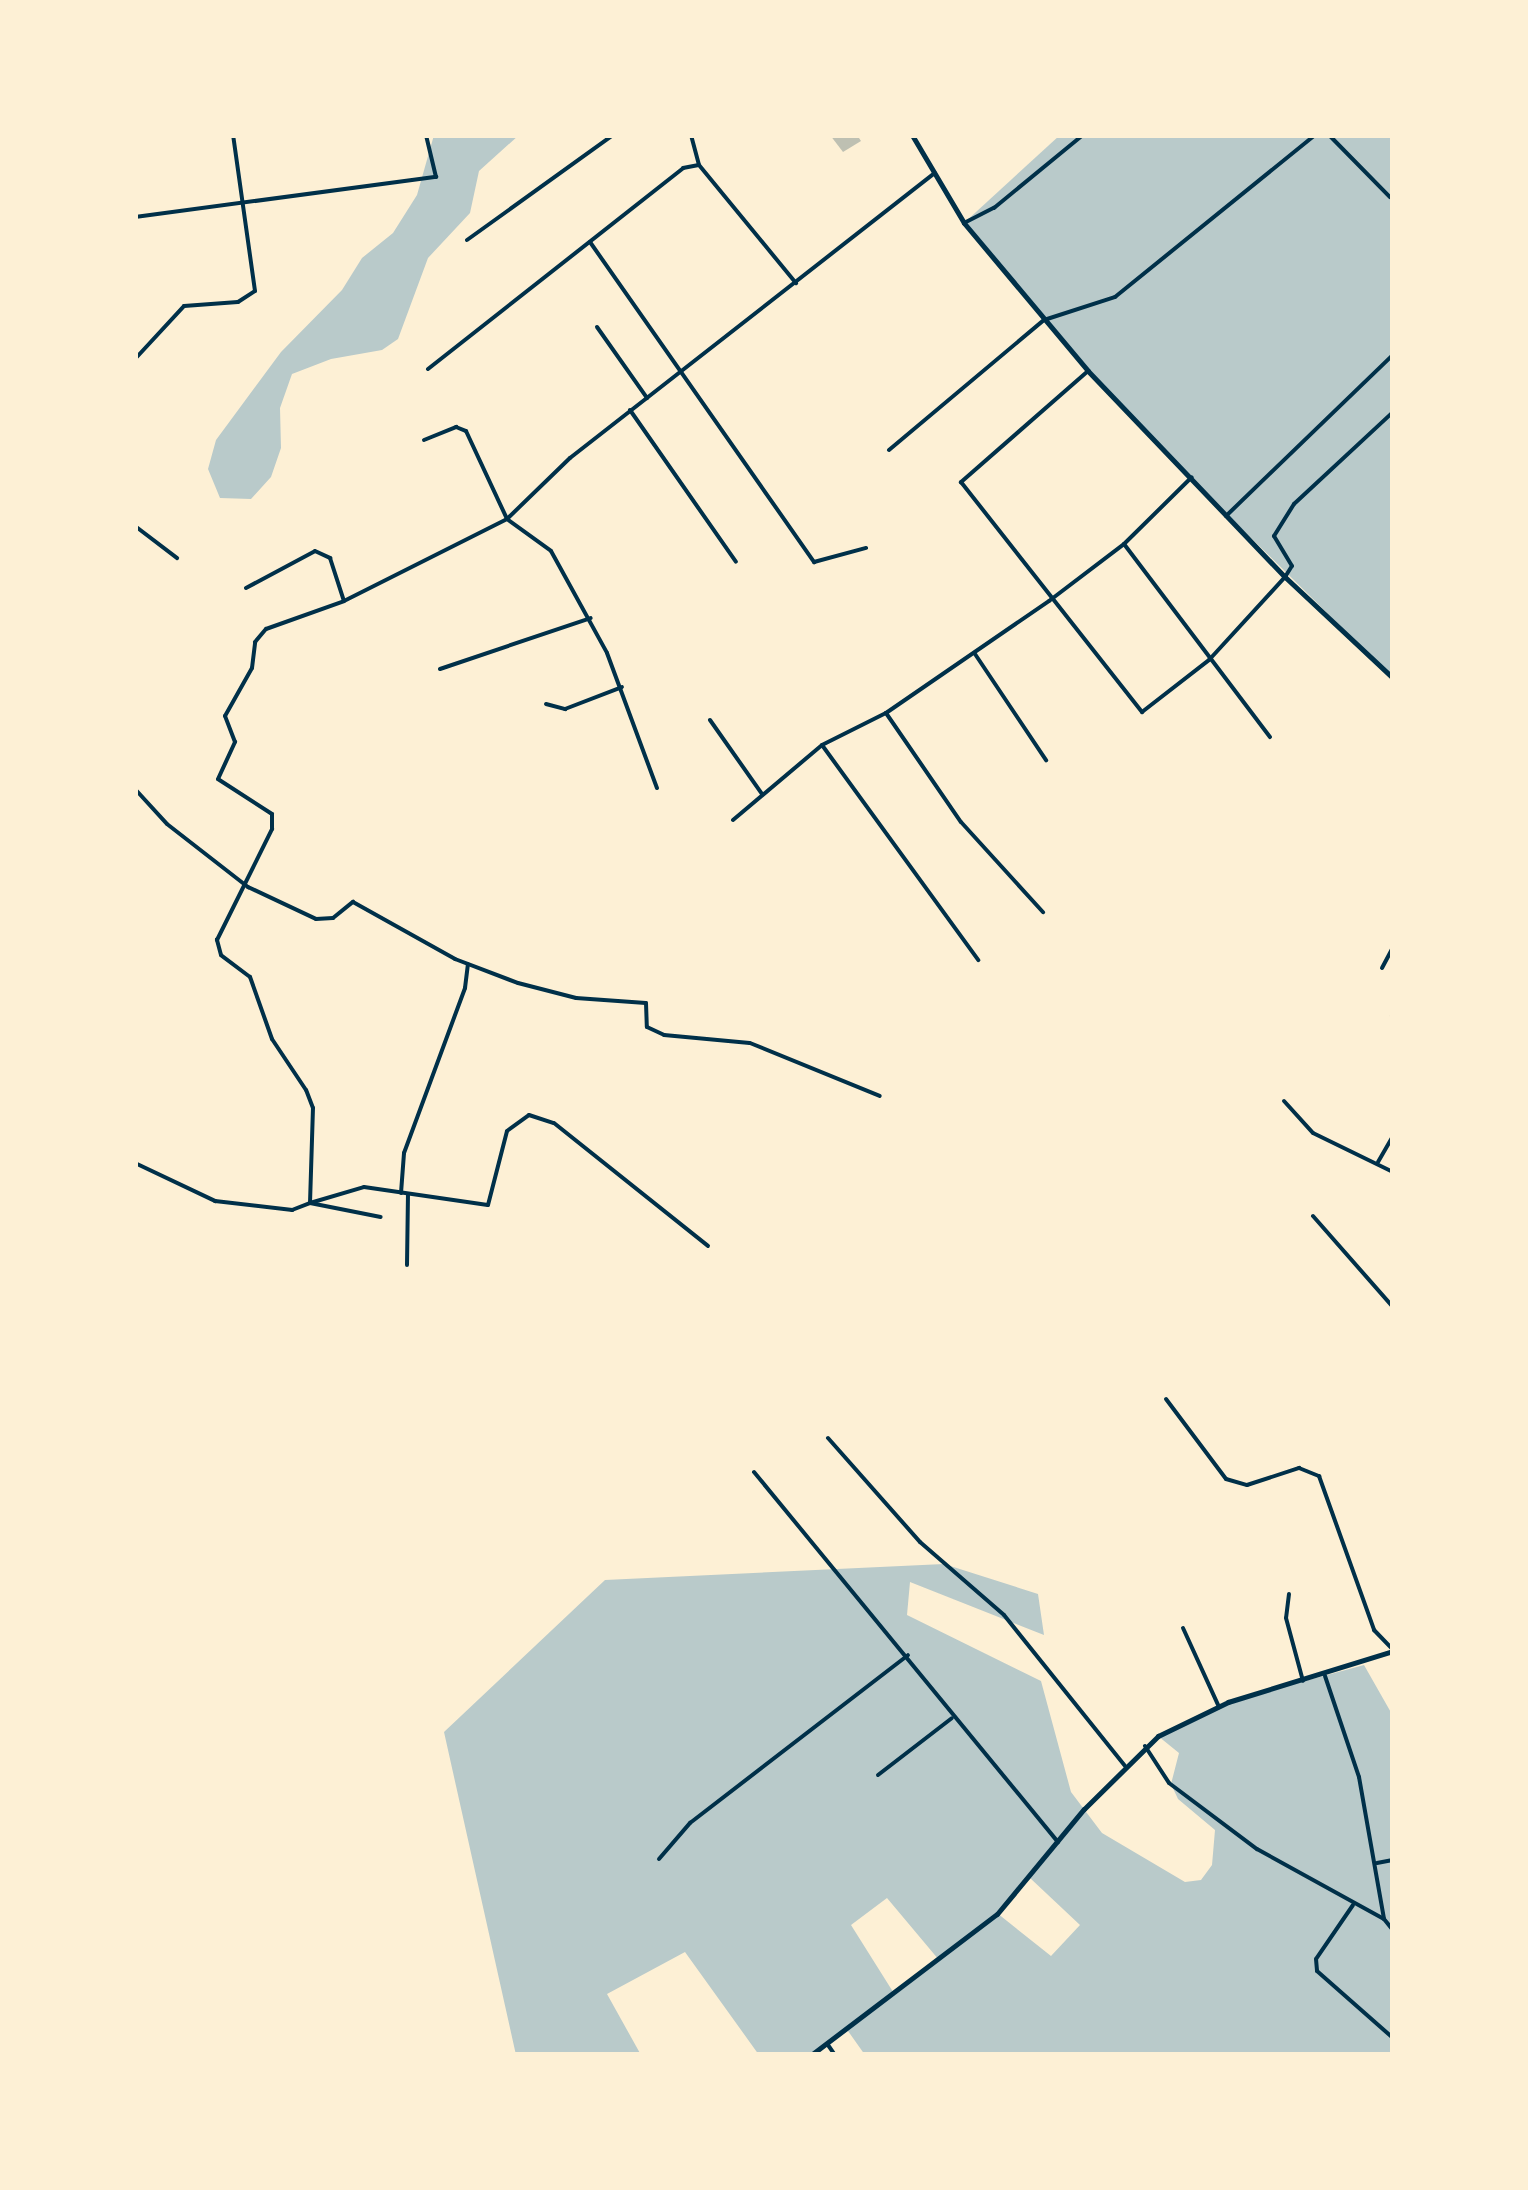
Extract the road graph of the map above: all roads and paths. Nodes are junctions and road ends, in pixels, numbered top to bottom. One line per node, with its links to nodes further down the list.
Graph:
1 (233, 135): 12 (street)
2 (426, 135): 12 (street)
3 (613, 135): 15 (street)
4 (691, 135): 9 (street)
5 (912, 135): 10 (street)
6 (1083, 135): 14 (street)
7 (1315, 135): 18 (street)
8 (1329, 135): 11 (street)
9 (698, 165): 16 (street); 17 (street)
10 (935, 173): 14 (street); 17 (street)
11 (1390, 197)
12 (241, 203): 13 (street); 21 (street)
13 (135, 217)
14 (964, 223): 18 (street)
15 (467, 240)
16 (590, 242): 22 (street); 24 (street)
17 (796, 283): 24 (street)
18 (1044, 320): 23 (street); 29 (street)
19 (597, 327): 25 (street)
20 (1393, 355): 31 (street)
21 (135, 359)
22 (428, 369)
23 (1088, 371): 30 (street); 41 (street)
24 (678, 374): 25 (street); 35 (street)
25 (647, 398): 26 (street)
26 (630, 410): 32 (street); 37 (street)
27 (1393, 412): 38 (street)
28 (424, 440): 32 (street)
29 (889, 450)
30 (1192, 478): 31 (street); 34 (street)
31 (1226, 516): 38 (street)
32 (507, 518): 40 (street); 42 (street)
33 (135, 526): 36 (street)
34 (1124, 544): 41 (street); 44 (street)
35 (866, 548)
36 (176, 558)
37 (736, 562)
38 (1285, 577): 44 (street); 46 (street)
39 (246, 588): 40 (street)
40 (344, 601): 58 (street)
41 (1049, 601): 43 (street); 44 (street)
42 (591, 618): 45 (street); 47 (street)
43 (974, 654): 49 (street); 53 (street)
44 (1209, 660): 51 (street)
45 (440, 669)
46 (1393, 678)
47 (622, 687): 48 (street); 54 (street)
48 (546, 704)
49 (886, 713): 52 (street); 59 (street)
50 (710, 720): 56 (street)
51 (1270, 737)
52 (822, 745): 56 (street); 61 (street)
53 (1046, 760)
54 (657, 788)
55 (135, 789): 58 (street)
56 (762, 794): 57 (street)
57 (733, 820)
58 (248, 887): 62 (street); 72 (street)
59 (1043, 912)
60 (1393, 947): 63 (street)
61 (978, 960)
62 (468, 964): 64 (street); 70 (street)
63 (1382, 968)
64 (880, 1096)
65 (1284, 1100): 67 (street)
66 (1393, 1136): 67 (street)
67 (1378, 1162): 69 (street)
68 (135, 1163): 72 (street)
69 (1393, 1172)
70 (401, 1193): 71 (street); 72 (street)
71 (408, 1194): 75 (street); 76 (street)
72 (310, 1203): 74 (street)
73 (1313, 1216): 77 (street)
74 (381, 1217)
75 (708, 1246)
76 (408, 1265)
77 (1393, 1308)
78 (1166, 1399): 83 (street)
79 (828, 1438): 90 (street)
80 (754, 1472): 84 (street)
81 (1288, 1594): 86 (street)
82 (1183, 1628): 87 (street)
83 (1393, 1651): 85 (street)
84 (908, 1655): 88 (street); 93 (street)
85 (1325, 1676): 86 (street); 95 (street)
86 (1303, 1681): 87 (street)
87 (1219, 1706): 89 (street)
88 (952, 1718): 91 (street); 92 (street)
89 (1145, 1746): 90 (street); 96 (street)
90 (1125, 1766): 92 (street)
91 (878, 1774)
92 (1058, 1842): 100 (street)
93 (659, 1859)
94 (1393, 1860): 95 (street)
95 (1377, 1863): 97 (street)
96 (1353, 1905): 97 (street); 99 (street)
97 (1384, 1919): 98 (street)
98 (1393, 1930)
99 (1393, 2038)
100 (828, 2045): 101 (street); 102 (street)
101 (810, 2055)
102 (836, 2055)

